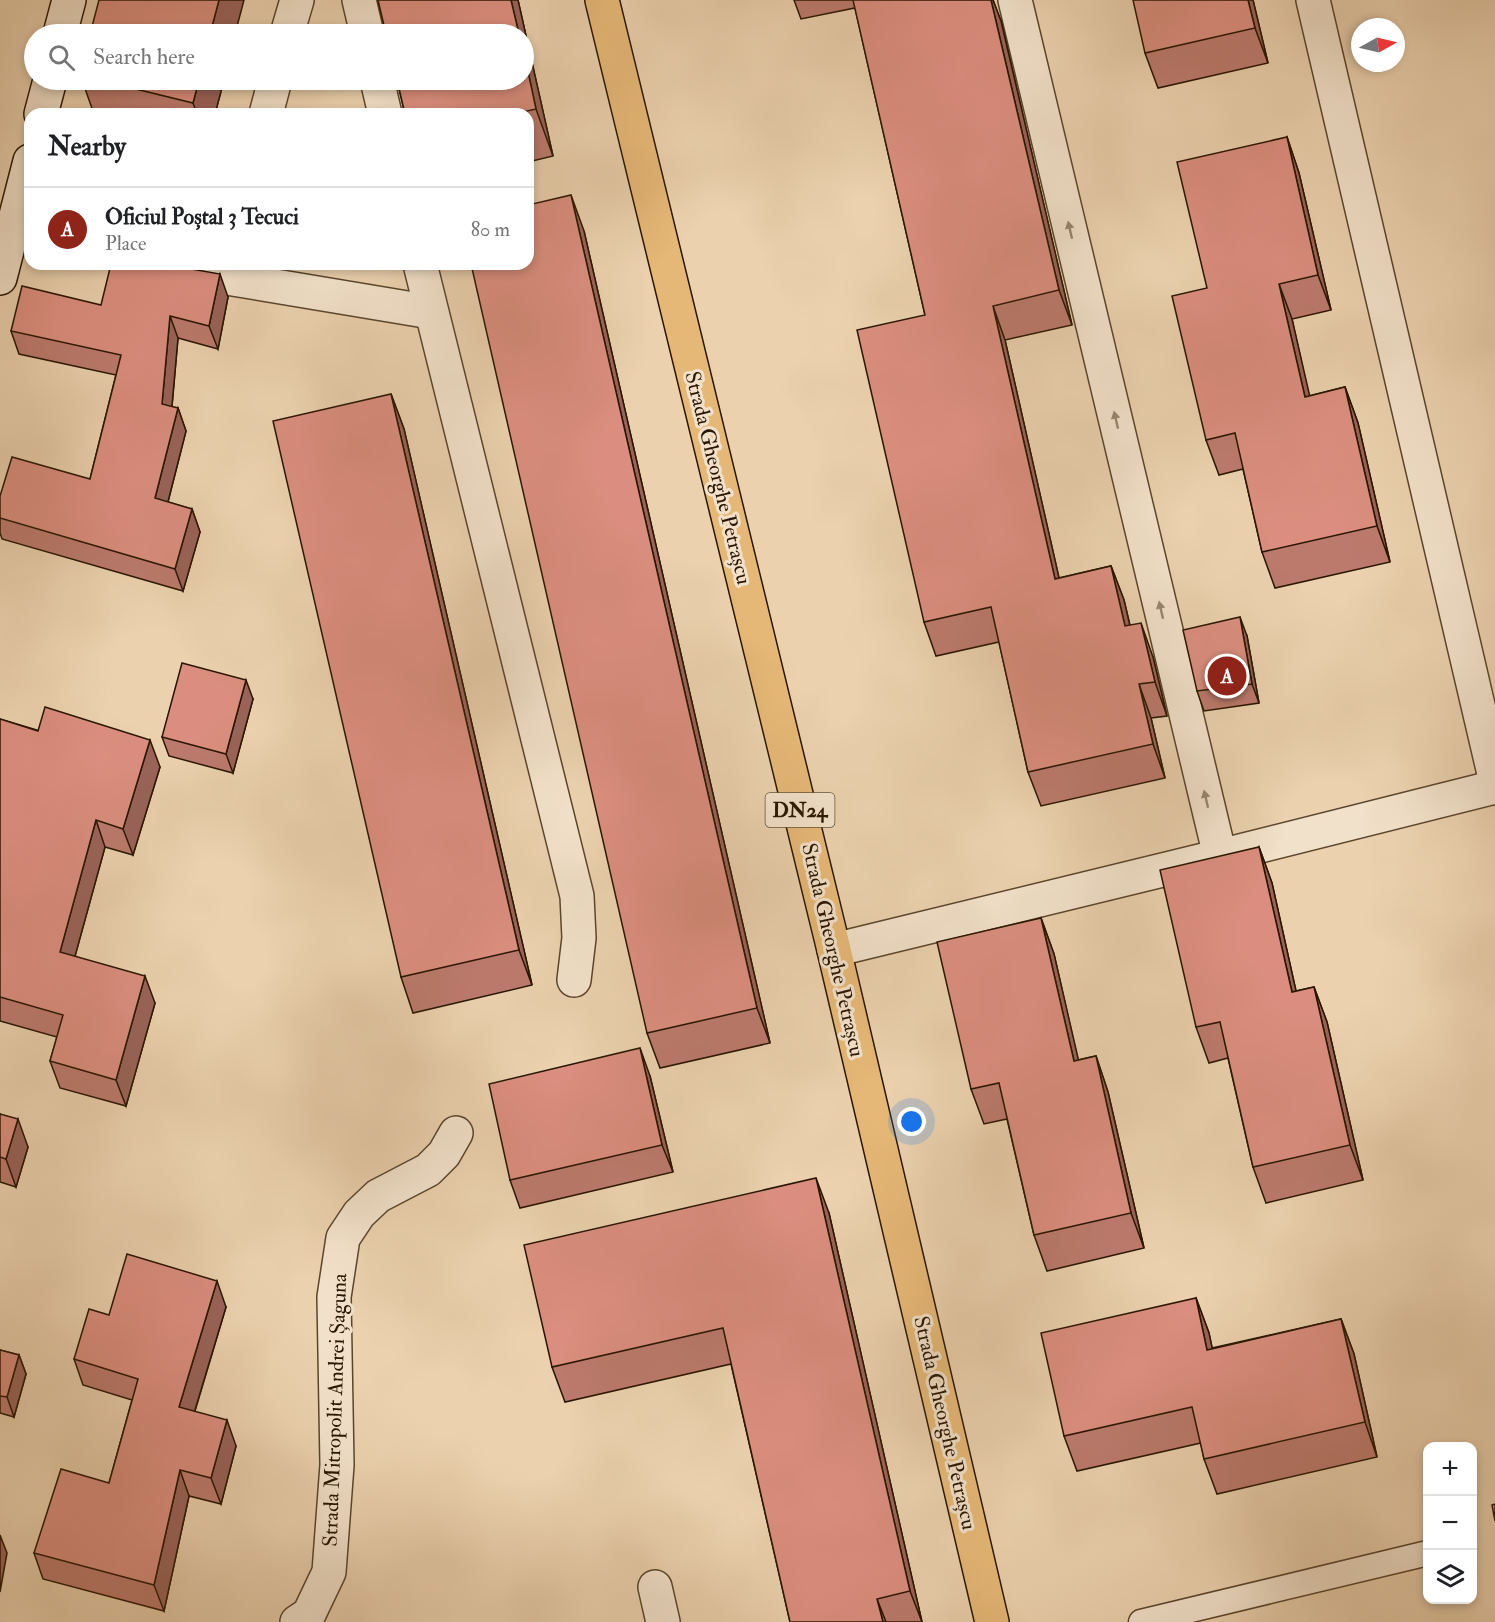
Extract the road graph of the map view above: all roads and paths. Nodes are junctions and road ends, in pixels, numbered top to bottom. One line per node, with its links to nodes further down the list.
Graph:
1 (69, 0): 7 (street)
2 (297, 0): 8 (street)
3 (359, 0): 9 (street)
4 (602, 0): 25 (main road, Strada Gheorghe Petrașcu / DN24)
5 (1015, 0): 24 (street, one-way to 5)
6 (1313, 0): 22 (street)
7 (63, 24)
8 (290, 24)
9 (365, 24)
10 (47, 90): 13 (street)
11 (272, 90): 14 (street)
12 (379, 90): 15 (street)
13 (43, 108)
14 (268, 108)
15 (384, 108)
16 (24, 212): 17 (street)
17 (21, 238): 20 (street)
18 (421, 270): 21 (street)
19 (223, 271): 21 (street)
20 (0, 278)
21 (431, 312): 26 (street)
22 (1495, 778)
23 (1495, 787): 24 (street)
24 (1220, 856): 25 (street)
25 (834, 950): 32 (main road, Strada Gheorghe Petrașcu / DN24)
26 (574, 980)
27 (456, 1133): 30 (street, Strada Mitropolit Andrei Șaguna)
28 (1423, 1554): 33 (lane)
29 (655, 1587): 31 (street)
30 (297, 1622)
31 (663, 1622)
32 (992, 1622)
33 (1141, 1622)

